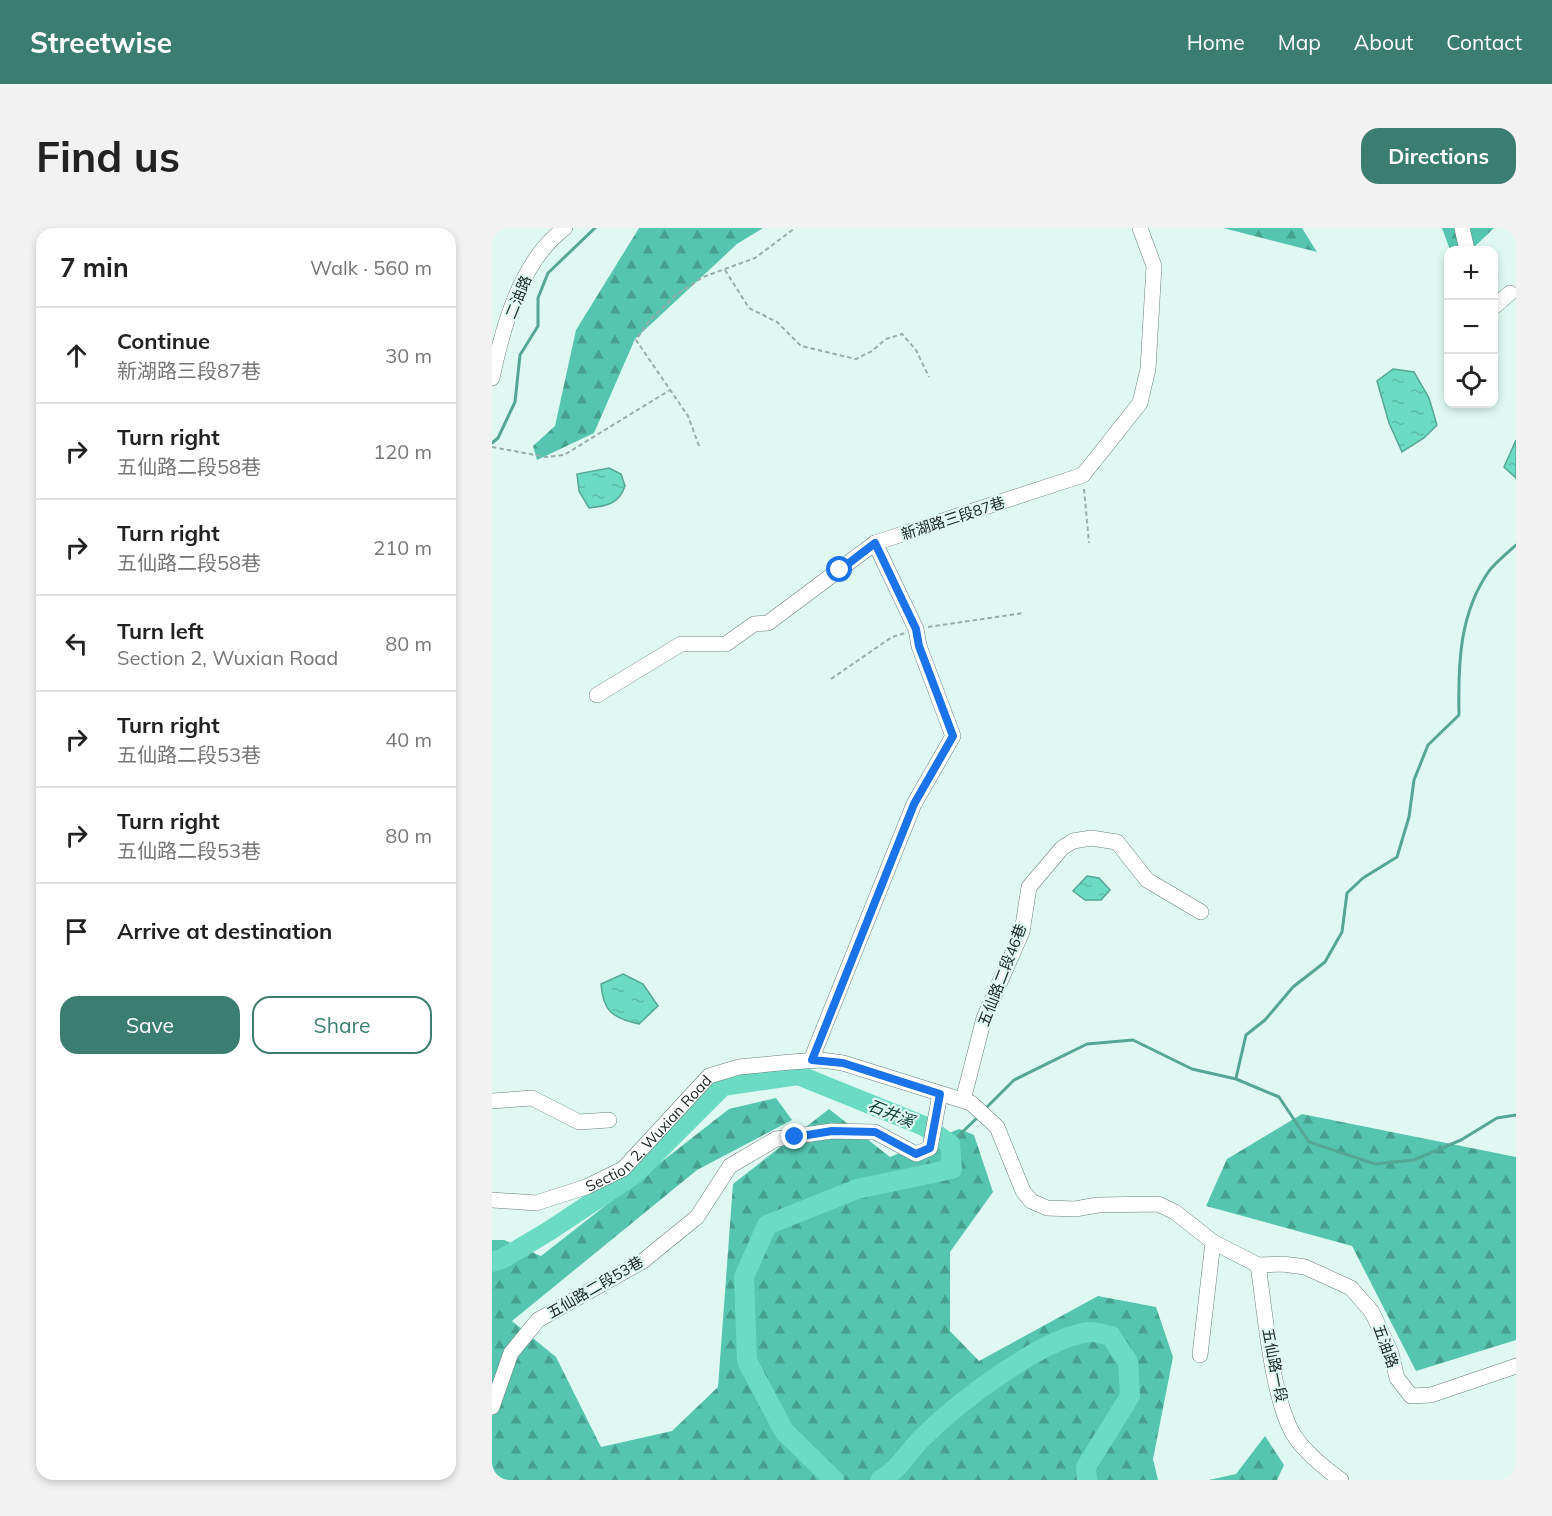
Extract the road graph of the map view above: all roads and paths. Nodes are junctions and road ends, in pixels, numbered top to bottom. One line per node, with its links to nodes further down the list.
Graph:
1 (565, 228): 10 (street, 二油路)
2 (795, 228): 6 (path)
3 (1140, 228): 14 (street)
4 (1462, 228): 5 (street)
5 (1466, 246)
6 (725, 270): 9 (path); 11 (path)
7 (1510, 293): 8 (street)
8 (1498, 303)
9 (929, 377)
10 (492, 378)
11 (670, 390): 12 (path); 13 (path)
12 (699, 446)
13 (492, 447)
14 (1083, 475): 15 (street, 新湖路三段87巷); 16 (path)
15 (875, 543): 18 (street); 20 (street, 新湖路三段87巷)
16 (1089, 543)
17 (1024, 613): 18 (path)
18 (916, 629): 19 (path); 22 (street)
19 (831, 679)
20 (597, 695)
21 (1201, 912): 25 (street, 五仙路二段46巷)
22 (812, 1060): 23 (street, Section 2, Wuxian Road); 27 (street, Section 2, Wuxian Road)
23 (940, 1094): 25 (street, Section 2, Wuxian Road); 32 (street, 五仙路二段53巷)
24 (492, 1101): 26 (street)
25 (967, 1102): 28 (street, Section 2, Wuxian Road)
26 (609, 1120)
27 (492, 1200)
28 (1213, 1242): 29 (street, Section 2, Wuxian Road); 30 (street)
29 (1258, 1265): 31 (street, 五油路); 33 (street, 五仙路一段)
30 (1200, 1355)
31 (1516, 1365)
32 (492, 1407)
33 (1341, 1480)

